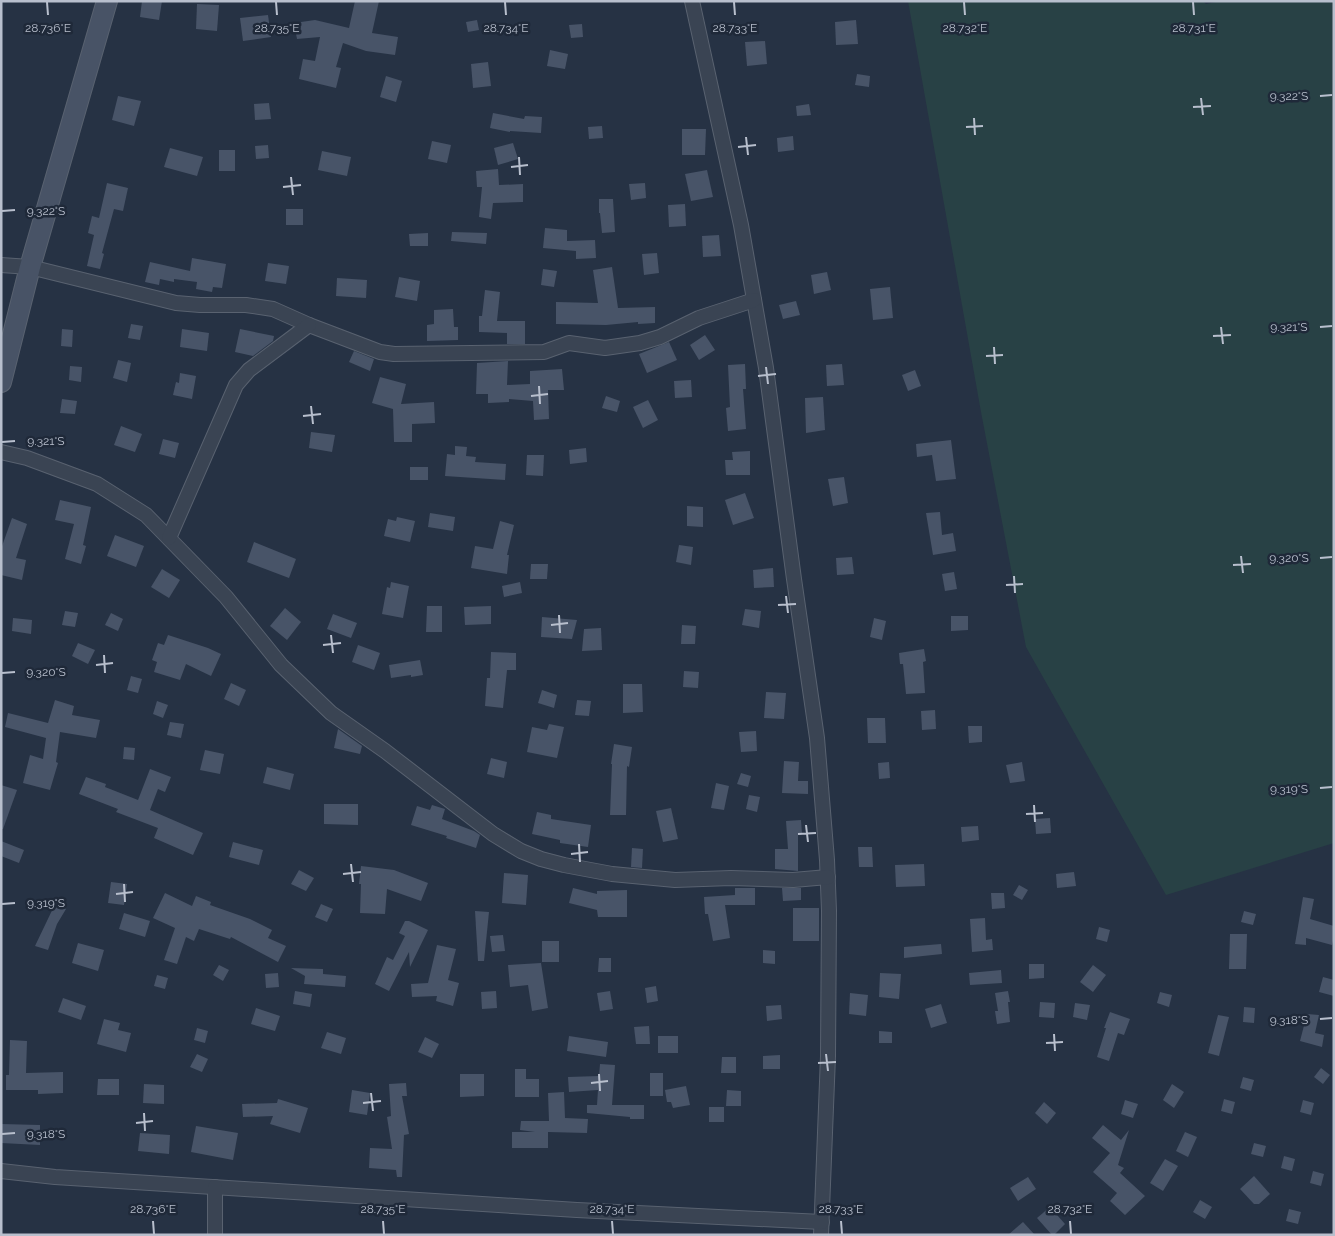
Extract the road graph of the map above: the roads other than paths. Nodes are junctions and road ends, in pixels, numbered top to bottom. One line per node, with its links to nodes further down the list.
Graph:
1 (107, 1): 4 (main road)
2 (692, 1): 5 (street)
3 (1, 265): 4 (street)
4 (30, 267): 6 (street); 7 (main road)
5 (754, 300): 6 (street); 10 (street)
6 (309, 325): 9 (street)
7 (1, 382)
8 (1, 452): 9 (street)
9 (168, 538): 10 (street)
10 (828, 877): 13 (street)
11 (1, 1171): 12 (street)
12 (215, 1187): 13 (street); 14 (street)
13 (821, 1228)
14 (214, 1235)

